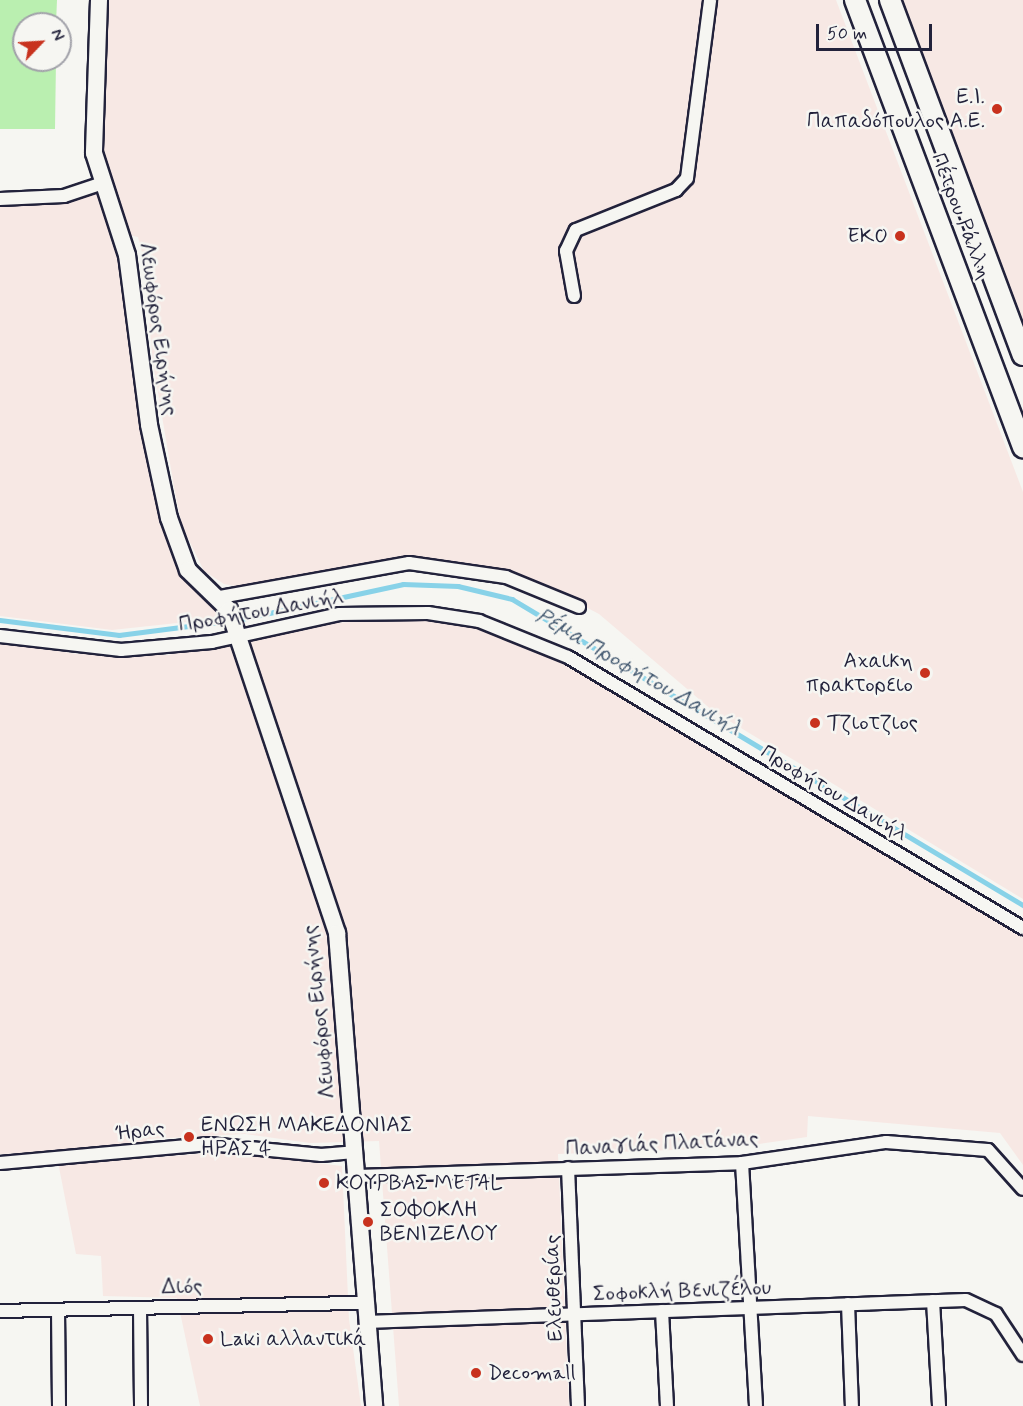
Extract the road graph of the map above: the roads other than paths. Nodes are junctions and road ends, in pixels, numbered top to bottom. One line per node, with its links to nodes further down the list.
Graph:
1 (99, 0): 5 (street, Λεωφόρος Ειρήνης)
2 (710, 0): 7 (street)
3 (855, 0): 9 (main road, Πέτρου Ράλλη)
4 (890, 0): 8 (main road, Πέτρου Ράλλη)
5 (103, 183): 6 (street); 10 (street, Λεωφόρος Ειρήνης)
6 (0, 199)
7 (574, 296)
8 (1023, 356)
9 (1023, 448)
10 (225, 604): 11 (street); 12 (street, Λεωφόρος Ειρήνης)
11 (579, 607)
12 (237, 632): 13 (street, Προφήτου Δανιήλ); 14 (street, Προφήτου Δανιήλ); 15 (street, Λεωφόρος Ειρήνης)
13 (0, 636)
14 (1023, 928)
15 (354, 1152): 16 (street, Ήρας); 19 (street, Λεωφόρος Ειρήνης)
16 (0, 1163)
17 (742, 1163): 18 (street, Παναγιάς Πλατάνας); 20 (street, Παναγιάς Πλατάνας); 25 (street)
18 (568, 1168): 19 (street, Παναγιάς Πλατάνας); 29 (street, Ελευθερίας)
19 (356, 1176): 22 (street, Λεωφόρος Ειρήνης)
20 (1023, 1189)
21 (933, 1301): 23 (street, Σοφοκλή Βενιζέλου); 31 (street, Σοφοκλή Βενιζέλου); 39 (street)
22 (364, 1303): 24 (street, Διός); 30 (street, Λεωφόρος Ειρήνης)
23 (848, 1304): 25 (street, Σοφοκλή Βενιζέλου); 38 (street)
24 (140, 1308): 26 (street, Διός); 33 (street)
25 (752, 1308): 28 (street, Σοφοκλή Βενιζέλου); 37 (street)
26 (58, 1310): 27 (street, Διός); 32 (street)
27 (0, 1311)
28 (662, 1311): 29 (street, Σοφοκλή Βενιζέλου); 36 (street)
29 (575, 1314): 30 (street, Σοφοκλή Βενιζέλου); 35 (street, Ελευθερίας)
30 (366, 1322): 34 (street, Λεωφόρος Ειρήνης)
31 (1023, 1355)
32 (59, 1406)
33 (141, 1406)
34 (374, 1406)
35 (578, 1406)
36 (668, 1406)
37 (756, 1406)
38 (852, 1406)
39 (939, 1406)

